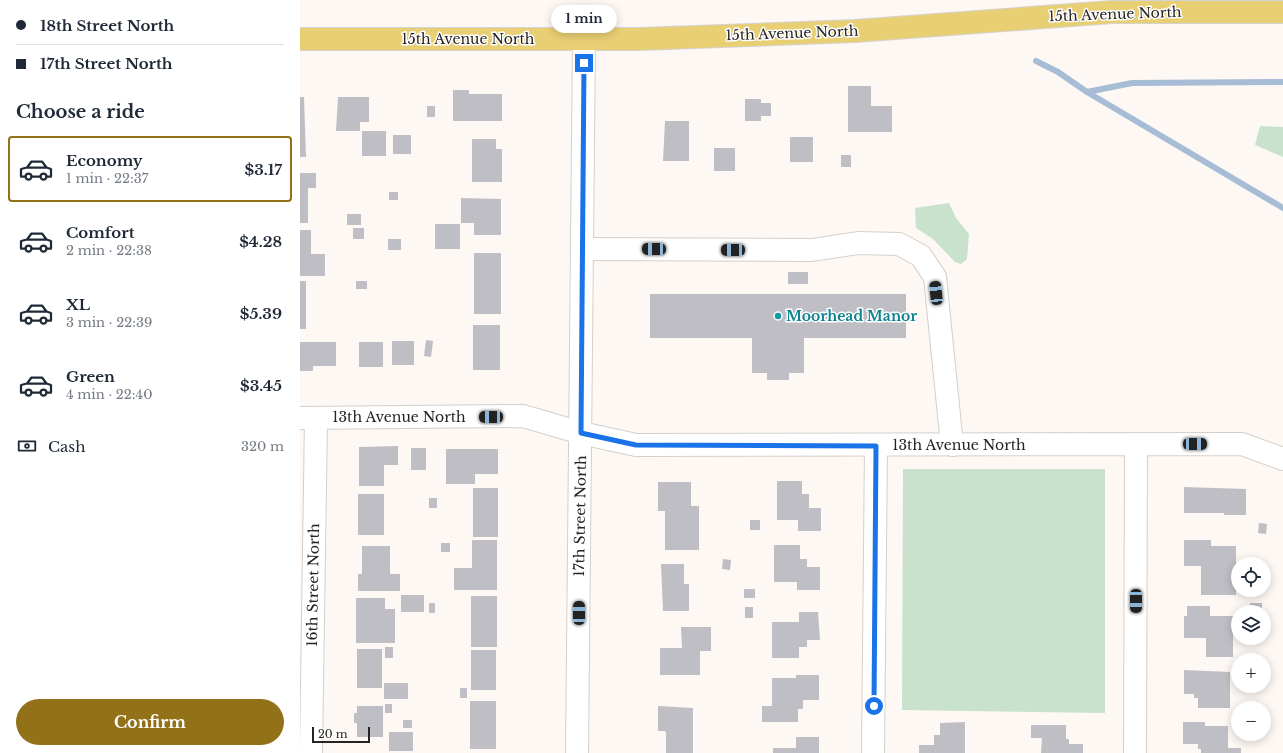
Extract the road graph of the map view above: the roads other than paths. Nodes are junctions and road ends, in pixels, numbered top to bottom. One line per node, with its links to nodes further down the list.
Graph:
1 (1283, 12): 3 (main road, 15th Avenue North)
2 (300, 39): 3 (main road, 15th Avenue North)
3 (584, 40): 4 (street, 17th Street North)
4 (583, 249): 6 (street, 17th Street North); 8 (street)
5 (308, 418): 6 (street, 13th Avenue North); 11 (street, 16th Street North)
6 (581, 433): 9 (street, 13th Avenue North); 12 (street, 17th Street North)
7 (1136, 444): 8 (street, 13th Avenue North); 10 (street, 13th Avenue North); 14 (street)
8 (952, 445): 9 (street, 13th Avenue North)
9 (876, 446): 13 (street)
10 (1283, 459)
11 (311, 753)
12 (578, 753)
13 (873, 753)
14 (1135, 753)

